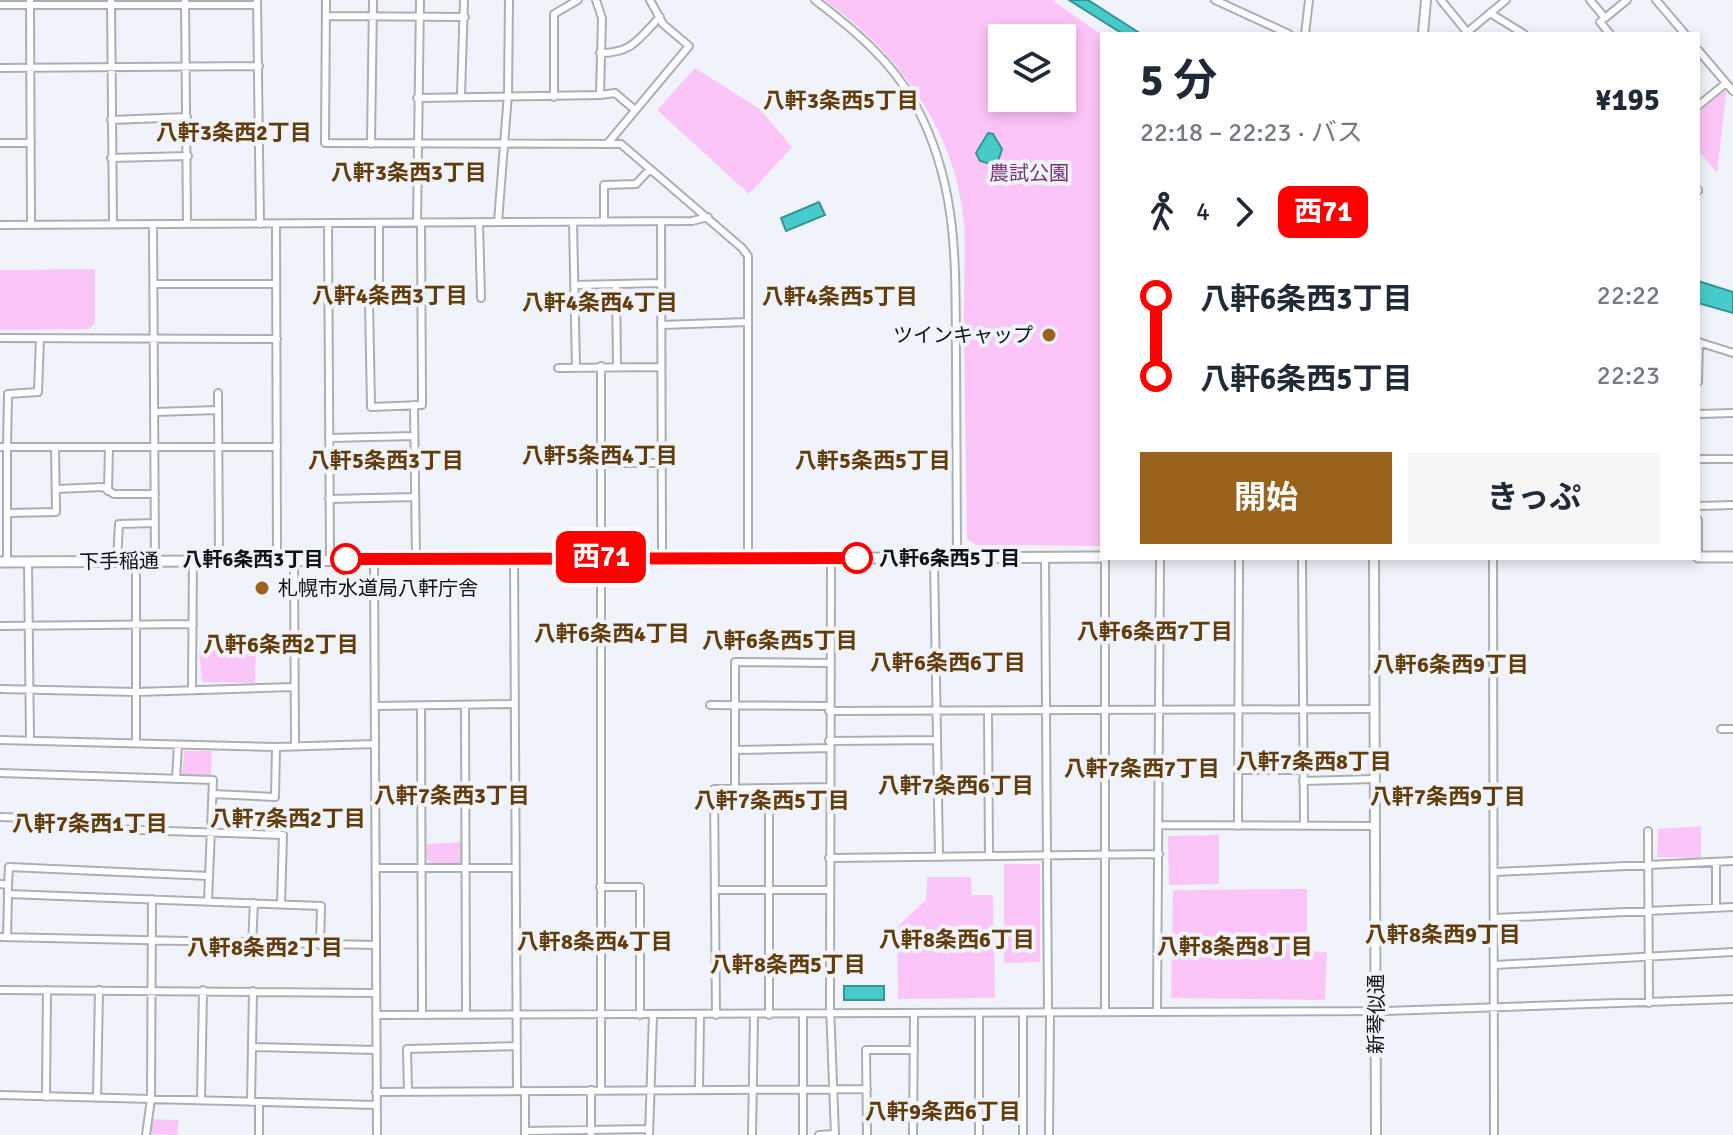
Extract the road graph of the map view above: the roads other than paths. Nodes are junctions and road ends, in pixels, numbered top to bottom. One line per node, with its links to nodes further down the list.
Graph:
1 (326, 0): 25 (street)
2 (373, 0): 26 (street)
3 (420, 0): 27 (street)
4 (464, 0): 28 (street)
5 (509, 0): 48 (street)
6 (578, 0): 51 (street)
7 (596, 0): 40 (street)
8 (650, 0): 29 (street)
9 (815, 0): 135 (street)
10 (1215, 0): 22 (street)
11 (1309, 0): 32 (street)
12 (1426, 0): 33 (street)
13 (1506, 0): 24 (street)
14 (1590, 0): 30 (street)
15 (1627, 0): 30 (street)
16 (1656, 0): 38 (street)
17 (1446, 1): 34 (street)
18 (111, 2): 19 (street); 21 (street); 45 (street)
19 (185, 2): 20 (street); 42 (street)
20 (257, 2): 41 (street)
21 (30, 3): 23 (street); 44 (street)
22 (1228, 3): 31 (street)
23 (0, 5)
24 (1490, 13): 35 (street); 36 (street)
25 (326, 16): 26 (street); 59 (street)
26 (373, 16): 27 (street); 59 (street)
27 (419, 17): 28 (street); 52 (street)
28 (465, 17): 49 (street)
29 (660, 17): 40 (street); 54 (street)
30 (1605, 18): 37 (street)
31 (1285, 32)
32 (1305, 32)
33 (1423, 32)
34 (1465, 32)
35 (1467, 32)
36 (1521, 32)
37 (1608, 32)
38 (1683, 32)
39 (1700, 52): 46 (street)
40 (600, 53): 50 (street)
41 (259, 66): 42 (street); 77 (street)
42 (186, 67): 45 (street); 55 (street)
43 (0, 68): 44 (street)
44 (30, 68): 45 (street); 58 (street)
45 (111, 68): 56 (street)
46 (1726, 83): 47 (street); 53 (street)
47 (1733, 91)
48 (508, 94): 49 (street); 51 (street); 61 (street)
49 (461, 95): 52 (street)
50 (600, 95): 51 (street); 54 (street)
51 (554, 97)
52 (417, 98): 60 (street)
53 (1700, 104)
54 (635, 110): 62 (street)
55 (187, 117): 56 (street); 63 (street)
56 (111, 120): 64 (street)
57 (0, 143): 58 (street)
58 (31, 143): 81 (street)
59 (371, 144): 60 (street)
60 (420, 144): 61 (street); 72 (street)
61 (503, 144): 62 (street); 68 (street)
62 (607, 144): 65 (street)
63 (188, 156): 64 (street); 76 (street)
64 (111, 158): 74 (street)
65 (650, 169): 66 (street); 70 (street)
66 (708, 217): 67 (street); 88 (street)
67 (661, 221): 70 (street); 82 (street)
68 (498, 222): 69 (street); 73 (street)
69 (573, 222): 70 (street); 86 (street)
70 (604, 222)
71 (379, 223): 72 (street); 79 (street); 102 (street)
72 (419, 223): 73 (street); 102 (street)
73 (479, 223): 87 (street)
74 (113, 224): 75 (street); 81 (street)
75 (153, 224): 76 (street); 83 (street)
76 (187, 224): 77 (street)
77 (260, 224): 78 (street)
78 (276, 224): 79 (street); 84 (street)
79 (328, 224): 108 (street)
80 (0, 225): 81 (street)
81 (31, 225)
82 (661, 283): 85 (street); 89 (street)
83 (154, 284): 84 (street); 92 (street)
84 (276, 284): 93 (street)
85 (616, 284): 86 (street); 97 (street)
86 (574, 285): 98 (street)
87 (481, 298)
88 (748, 322): 89 (street); 128 (street)
89 (661, 325): 99 (street)
90 (0, 338): 91 (street)
91 (40, 338): 92 (street); 109 (street)
92 (154, 338): 93 (street); 104 (street)
93 (277, 339): 114 (street)
94 (1700, 343): 95 (street)
95 (1733, 353)
96 (601, 366): 97 (street); 98 (street); 117 (street)
97 (617, 366): 99 (street)
98 (576, 367): 100 (street)
99 (661, 367): 118 (street)
100 (558, 368)
101 (218, 393): 103 (street)
102 (414, 405): 107 (street)
103 (218, 410): 104 (street); 113 (street)
104 (155, 412): 112 (street)
105 (1733, 413): 106 (street)
106 (1700, 414)
107 (414, 436): 108 (street); 122 (street)
108 (329, 438): 123 (street)
109 (4, 447): 110 (street); 126 (street)
110 (55, 447): 111 (street); 119 (street)
111 (109, 447): 112 (street); 120 (street)
112 (155, 447): 113 (street); 121 (street)
113 (219, 447): 114 (street); 144 (street)
114 (277, 447): 145 (street)
115 (1700, 459): 116 (street)
116 (1733, 459)
117 (600, 463): 118 (street); 129 (street)
118 (661, 463): 130 (street)
119 (56, 489): 120 (street); 126 (street)
120 (108, 491): 121 (street)
121 (155, 494): 127 (street)
122 (415, 497): 123 (street); 141 (street)
123 (329, 499): 139 (street)
124 (1733, 505): 125 (street)
125 (1700, 506)
126 (7, 513): 155 (street)
127 (155, 523): 152 (street); 154 (street)
128 (748, 556): 130 (main road, 下手稲通); 131 (main road, 下手稲通)
129 (599, 557): 130 (main road, 下手稲通); 134 (main road, 下手稲通); 227 (street)
130 (662, 557)
131 (831, 557): 142 (main road, 下手稲通); 161 (street)
132 (1700, 557): 133 (main road)
133 (1733, 557)
134 (514, 558): 141 (main road, 下手稲通); 167 (street)
135 (957, 558): 136 (main road, 下手稲通); 142 (main road, 下手稲通)
136 (1045, 558): 137 (main road, 下手稲通); 175 (street)
137 (1100, 558)
138 (294, 559): 139 (main road, 下手稲通); 145 (main road, 下手稲通); 162 (street)
139 (330, 559): 140 (main road, 下手稲通)
140 (374, 559): 141 (main road, 下手稲通); 171 (street)
141 (416, 559)
142 (934, 559): 180 (street)
143 (193, 560): 144 (main road, 下手稲通); 154 (main road, 下手稲通); 157 (street)
144 (219, 560): 145 (main road, 下手稲通)
145 (277, 560)
146 (1104, 560): 176 (street)
147 (1160, 560): 177 (street)
148 (1239, 560): 178 (street)
149 (1302, 560): 179 (street)
150 (1374, 560): 174 (street, 新琴似通)
151 (1493, 560): 224 (street)
152 (117, 561): 153 (main road, 下手稲通); 156 (main road, 下手稲通)
153 (136, 561): 154 (main road, 下手稲通); 159 (street)
154 (155, 561)
155 (4, 562): 156 (main road, 下手稲通)
156 (28, 562): 158 (street)
157 (193, 624): 159 (street); 163 (street)
158 (29, 625): 159 (street); 160 (street); 165 (street)
159 (136, 625): 166 (street)
160 (0, 626)
161 (830, 663): 168 (street); 173 (street)
162 (293, 687): 163 (street); 191 (street)
163 (192, 688): 166 (street)
164 (0, 689): 165 (street)
165 (29, 690): 166 (street); 185 (street)
166 (137, 692): 187 (street)
167 (515, 704): 169 (street); 223 (street)
168 (735, 704): 170 (street); 173 (street); 193 (street)
169 (465, 705): 172 (street); 222 (street)
170 (710, 705)
171 (375, 706): 172 (street); 188 (street)
172 (421, 706): 221 (street)
173 (829, 708): 180 (street); 190 (street)
174 (1374, 709): 179 (street); 198 (street, 新琴似通)
175 (1046, 710): 176 (street); 181 (street); 213 (street)
176 (1105, 710): 177 (street); 214 (street)
177 (1161, 710): 178 (street); 205 (street)
178 (1238, 710): 179 (street); 194 (street)
179 (1301, 710): 195 (street)
180 (936, 711): 181 (street); 186 (street)
181 (988, 711): 212 (street)
182 (1721, 729): 183 (street)
183 (1733, 729)
184 (0, 740): 185 (street)
185 (30, 740): 187 (street)
186 (937, 740): 190 (street); 215 (street)
187 (136, 741): 189 (street)
188 (375, 744): 191 (street); 220 (street)
189 (178, 745): 192 (street); 197 (street)
190 (829, 745): 193 (street); 200 (street)
191 (295, 746): 192 (street)
192 (276, 747): 203 (street)
193 (735, 750): 202 (street)
194 (1238, 770): 195 (street); 206 (street)
195 (1302, 770): 199 (street)
196 (0, 773): 197 (street)
197 (176, 779): 203 (street)
198 (1374, 779): 199 (street); 208 (street, 新琴似通)
199 (1303, 781): 207 (street)
200 (828, 787): 201 (street); 216 (street)
201 (769, 788): 202 (street); 229 (street)
202 (735, 789): 228 (street)
203 (212, 794): 210 (street)
204 (0, 817): 210 (street)
205 (1160, 825): 206 (street); 211 (street)
206 (1238, 826): 207 (street)
207 (1304, 826): 208 (street)
208 (1375, 826): 259 (street, 新琴似通)
209 (1648, 831): 219 (street)
210 (211, 832): 225 (street); 235 (street)
211 (1159, 854): 214 (street); 258 (street)
212 (989, 856): 213 (street); 215 (street)
213 (1047, 856): 214 (street); 260 (street)
214 (1105, 856): 261 (street)
215 (939, 857): 216 (street)
216 (829, 858): 230 (street)
217 (1733, 861): 218 (street)
218 (1716, 862): 219 (street); 237 (street)
219 (1649, 864): 224 (street); 238 (street)
220 (376, 868): 221 (street); 244 (street)
221 (423, 868): 222 (street); 264 (street)
222 (467, 868): 223 (street); 269 (street)
223 (516, 868): 270 (street)
224 (1495, 872): 239 (street)
225 (209, 876): 226 (street); 233 (street)
226 (4, 884): 231 (street)
227 (600, 887): 265 (street); 271 (street)
228 (715, 890): 229 (street); 274 (street)
229 (769, 890): 230 (street); 276 (street)
230 (829, 890): 266 (street)
231 (8, 894): 232 (street); 240 (street)
232 (152, 899): 233 (street); 241 (street)
233 (208, 901): 234 (street)
234 (254, 903): 235 (street); 242 (street)
235 (281, 904): 243 (street)
236 (1733, 907): 237 (street)
237 (1716, 908): 238 (street)
238 (1648, 910): 239 (street); 246 (street)
239 (1495, 918): 247 (street)
240 (4, 937): 241 (street)
241 (151, 942): 242 (street); 251 (street)
242 (252, 944): 243 (street)
243 (320, 945): 244 (street)
244 (376, 945): 254 (street)
245 (1733, 952): 246 (street)
246 (1648, 957): 247 (street); 256 (street)
247 (1495, 965): 257 (street)
248 (0, 990): 249 (street)
249 (47, 990): 250 (street); 294 (street)
250 (99, 990): 251 (street); 295 (street)
251 (153, 990): 252 (street); 296 (street)
252 (203, 990): 253 (street); 297 (street)
253 (253, 991): 254 (street); 279 (street)
254 (376, 993): 268 (street)
255 (1733, 999): 256 (street)
256 (1649, 1003): 257 (street)
257 (1494, 1009): 259 (street); 316 (street)
258 (1157, 1011): 259 (street); 261 (street)
259 (1377, 1011): 315 (street, 新琴似通)
260 (1049, 1012): 261 (street); 263 (street); 314 (street)
261 (1105, 1012)
262 (979, 1013): 263 (street); 267 (street); 312 (street)
263 (1023, 1013): 313 (street)
264 (422, 1014): 268 (street); 269 (street)
265 (600, 1014): 270 (street); 271 (street); 289 (street)
266 (830, 1014): 267 (street); 277 (street); 283 (street)
267 (914, 1014): 281 (street)
268 (376, 1015): 280 (street)
269 (466, 1015): 270 (street)
270 (517, 1015): 278 (street)
271 (640, 1015): 272 (street)
272 (653, 1015): 273 (street); 286 (street)
273 (700, 1015): 274 (street); 284 (street)
274 (716, 1015): 275 (street)
275 (754, 1015): 276 (street); 285 (street)
276 (769, 1015): 277 (street)
277 (803, 1015): 282 (street)
278 (517, 1046): 290 (street); 292 (street)
279 (252, 1047): 280 (street); 298 (street)
280 (376, 1050): 291 (street)
281 (914, 1050): 287 (street); 311 (street)
282 (804, 1087): 283 (street); 285 (street); 307 (street)
283 (833, 1087): 287 (street); 309 (street)
284 (699, 1088): 285 (street); 286 (street)
285 (753, 1088): 306 (street)
286 (650, 1089): 289 (street); 301 (street)
287 (867, 1089): 310 (street)
288 (591, 1090): 289 (street); 290 (street); 300 (street)
289 (601, 1090)
290 (521, 1091): 292 (street); 302 (street)
291 (376, 1092): 292 (street); 299 (street)
292 (408, 1092)
293 (0, 1095): 294 (street)
294 (46, 1097): 295 (street)
295 (97, 1098): 296 (street)
296 (151, 1099): 297 (street); 303 (street)
297 (201, 1100): 298 (street)
298 (255, 1102): 299 (street); 304 (street)
299 (376, 1105): 305 (street)
300 (591, 1132): 301 (street); 302 (street)
301 (649, 1132)
302 (525, 1133)
303 (146, 1135)
304 (259, 1135)
305 (377, 1135)
306 (752, 1135)
307 (803, 1135)
308 (819, 1135): 309 (street)
309 (835, 1135)
310 (867, 1135)
311 (913, 1135)
312 (979, 1135)
313 (1023, 1135)
314 (1049, 1135)
315 (1376, 1135)
316 (1494, 1135)

